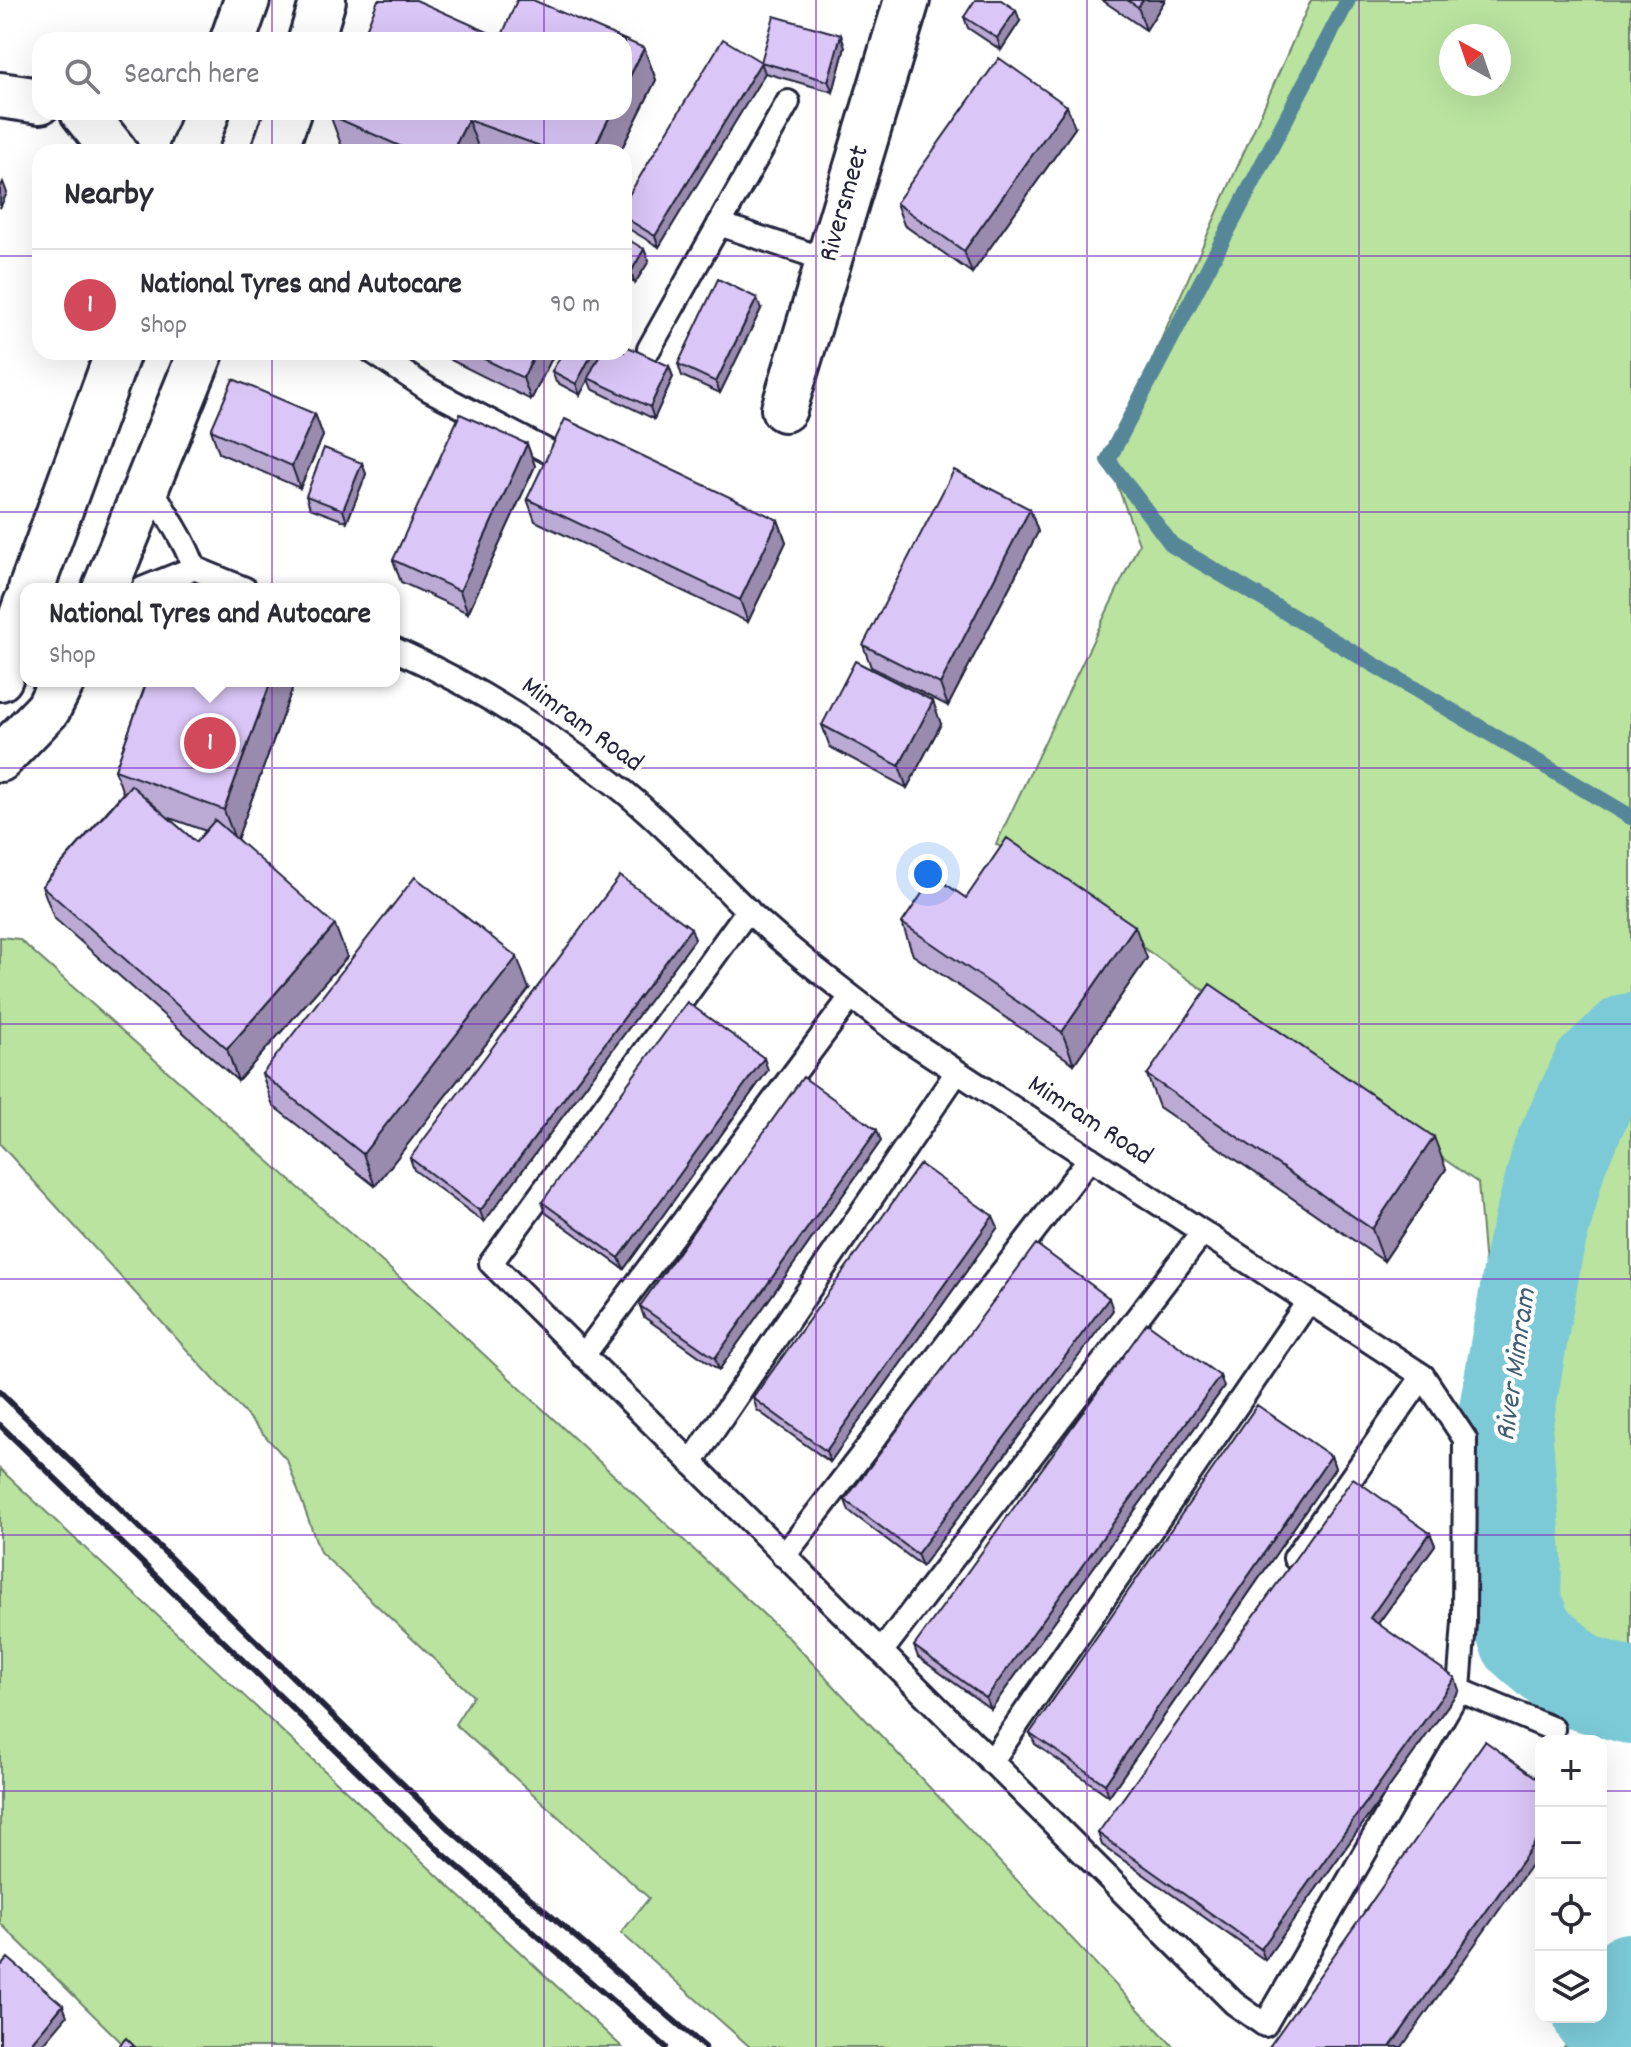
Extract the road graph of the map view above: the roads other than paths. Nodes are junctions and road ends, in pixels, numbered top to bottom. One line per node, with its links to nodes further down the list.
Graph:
1 (247, 0): 4 (main road)
2 (323, 0): 5 (main road)
3 (907, 0): 16 (main road, Riversmeet)
4 (236, 32)
5 (313, 32)
6 (0, 95): 7 (main road)
7 (32, 100)
8 (788, 102): 15 (lane)
9 (89, 120): 12 (main road)
10 (204, 120): 13 (main road)
11 (285, 120): 14 (main road)
12 (109, 144)
13 (195, 144)
14 (277, 144)
15 (719, 224): 16 (lane); 17 (lane)
16 (830, 261): 21 (main road, Riversmeet)
17 (649, 349)
18 (115, 360): 25 (main road)
19 (198, 360): 23 (main road)
20 (385, 360): 22 (lane)
21 (784, 409)
22 (551, 453)
23 (149, 482): 24 (lane); 26 (main road)
24 (194, 568): 27 (lane); 28 (lane)
25 (33, 583)
26 (107, 583)
27 (157, 583)
28 (230, 583)
29 (20, 621): 31 (main road)
30 (400, 652): 34 (lane, Mimram Road)
31 (0, 678)
32 (59, 687): 33 (main road)
33 (0, 759)
34 (748, 910): 35 (lane, Mimram Road); 40 (lane)
35 (851, 997): 36 (lane, Mimram Road); 40 (lane)
36 (957, 1072): 37 (lane, Mimram Road); 42 (lane)
37 (1090, 1158): 38 (lane, Mimram Road); 43 (lane)
38 (1203, 1232): 39 (lane, Mimram Road); 45 (lane)
39 (1308, 1302): 41 (lane, Mimram Road); 48 (lane)
40 (583, 1356): 42 (lane)
41 (1423, 1376): 44 (lane); 46 (lane, Mimram Road)
42 (691, 1463): 43 (lane)
43 (784, 1556): 45 (lane)
44 (1287, 1571)
45 (881, 1652): 48 (lane)
46 (1459, 1690): 47 (lane); 48 (lane)
47 (1553, 1729)
48 (991, 1762)

